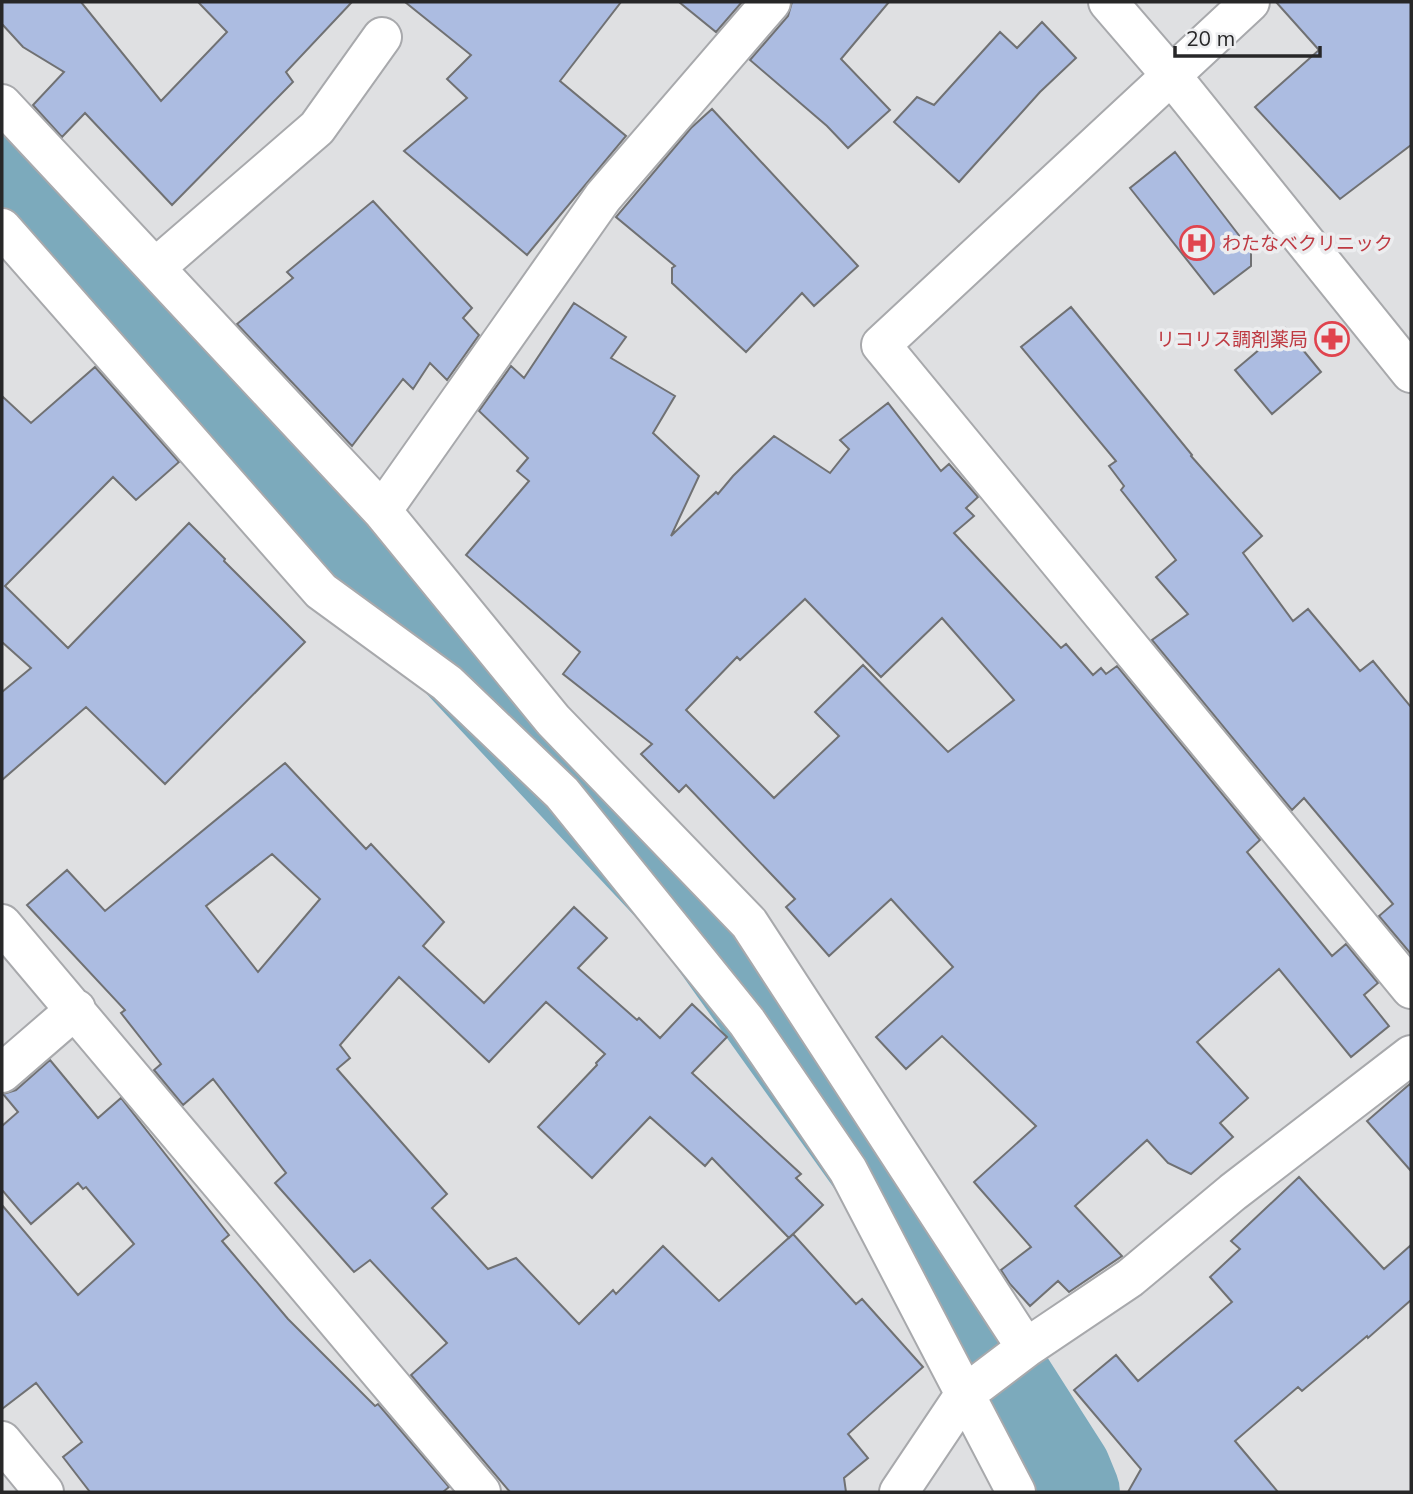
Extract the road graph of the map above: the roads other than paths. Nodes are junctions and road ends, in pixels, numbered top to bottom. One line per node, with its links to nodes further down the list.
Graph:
1 (771, 2): 10 (street)
2 (1108, 2): 5 (street)
3 (1250, 2): 5 (street)
4 (382, 37): 8 (street)
5 (1170, 74): 9 (street); 12 (street)
6 (2, 104): 8 (street)
7 (2, 228): 17 (street)
8 (155, 268): 10 (street)
9 (1411, 373)
10 (382, 512): 16 (street)
11 (2, 924): 13 (street)
12 (1411, 989)
13 (76, 1009): 15 (street); 20 (street)
14 (1411, 1055): 16 (street)
15 (2, 1073)
16 (1026, 1348): 17 (street)
17 (964, 1395): 21 (street); 22 (street)
18 (2, 1441): 19 (street)
19 (44, 1492)
20 (481, 1492)
21 (899, 1492)
22 (1016, 1492)

